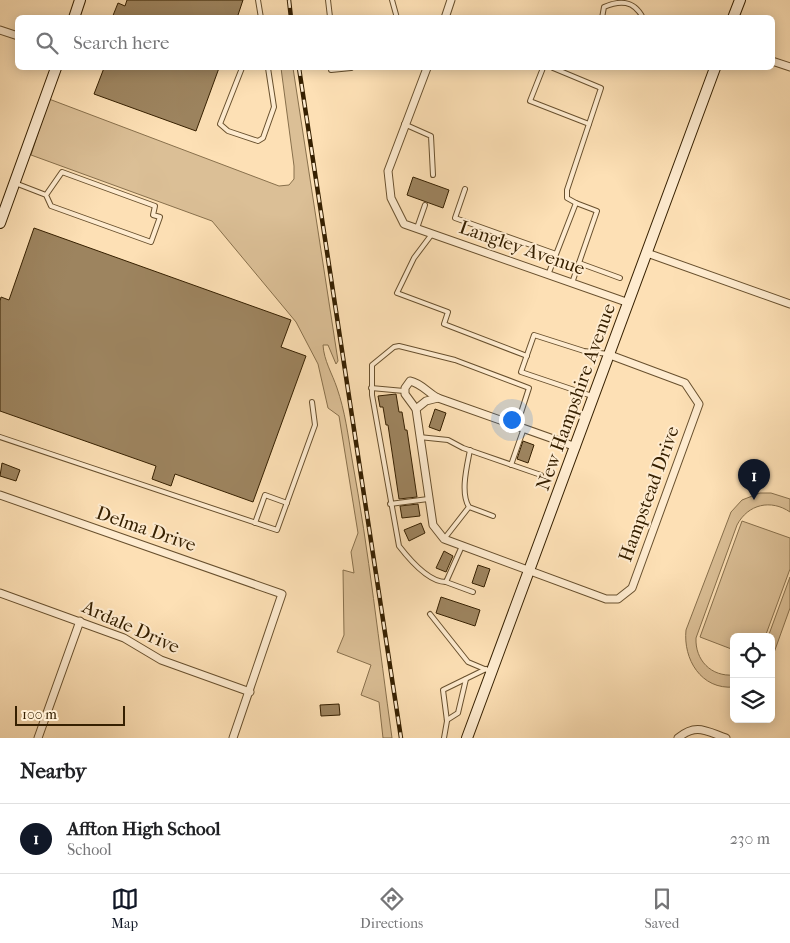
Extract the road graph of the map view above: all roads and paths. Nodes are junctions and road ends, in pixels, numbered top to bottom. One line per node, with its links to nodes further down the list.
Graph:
1 (80, 0): 7 (street)
2 (258, 0): 8 (lane)
3 (328, 0): 9 (lane)
4 (392, 0): 10 (lane)
5 (451, 0): 11 (street)
6 (740, 0): 14 (street)
7 (75, 15)
8 (260, 15)
9 (330, 15)
10 (396, 15)
11 (446, 15)
12 (603, 15): 13 (lane)
13 (641, 15)
14 (734, 15)
15 (0, 30): 16 (street)
16 (15, 35)
17 (775, 62): 18 (street)
18 (790, 67)
19 (55, 70): 29 (street)
20 (241, 70): 21 (lane)
21 (268, 70)
22 (425, 70): 26 (street)
23 (542, 70): 27 (lane)
24 (559, 70): 27 (lane)
25 (714, 70): 37 (street, New Hampshire Avenue)
26 (404, 124): 28 (lane); 35 (street, Langley Avenue)
27 (589, 124): 32 (lane)
28 (433, 175)
29 (15, 183): 31 (lane); 34 (street)
30 (465, 189): 38 (lane)
31 (46, 194): 31 (lane)
32 (576, 203): 38 (lane); 39 (lane)
33 (425, 205): 35 (lane)
34 (0, 223)
35 (417, 228): 36 (street, Langley Avenue)
36 (432, 234): 40 (street, Langley Avenue); 46 (lane)
37 (647, 253): 43 (street, New Hampshire Avenue); 44 (street)
38 (556, 254): 40 (lane)
39 (579, 263): 41 (lane); 42 (lane)
40 (548, 275): 42 (street, Langley Avenue)
41 (620, 278)
42 (572, 283): 43 (street, Langley Avenue)
43 (629, 303): 45 (street, New Hampshire Avenue)
44 (790, 304)
45 (610, 355): 46 (lane); 49 (street, New Hampshire Avenue); 69 (street, Hampstead Drive)
46 (526, 356): 49 (lane)
47 (371, 388): 48 (lane); 53 (lane); 63 (lane)
48 (404, 391): 50 (street); 52 (street)
49 (595, 397): 56 (street, New Hampshire Avenue)
50 (438, 398): 52 (street); 53 (street)
51 (312, 402): 62 (lane)
52 (416, 409): 55 (street)
53 (520, 427): 56 (street); 58 (lane)
54 (0, 437): 66 (lane)
55 (420, 437): 57 (lane); 61 (street)
56 (576, 447): 69 (street, New Hampshire Avenue)
57 (470, 450): 58 (lane); 64 (lane)
58 (511, 465): 59 (lane)
59 (541, 475)
60 (0, 495): 77 (street, Delma Drive)
61 (428, 500): 63 (lane); 67 (street)
62 (286, 504): 66 (lane); 66 (lane)
63 (390, 504): 70 (lane)
64 (469, 507): 65 (lane); 67 (lane)
65 (493, 516)
66 (255, 523)
67 (444, 539): 68 (street)
68 (462, 546): 69 (street); 70 (lane)
69 (529, 570): 75 (street, New Hampshire Avenue)
70 (446, 582): 71 (lane)
71 (472, 592)
72 (0, 593): 74 (street, Ardale Drive)
73 (430, 614): 75 (lane)
74 (80, 621): 77 (street, Ardale Drive); 79 (street)
75 (488, 670): 76 (lane); 82 (street, New Hampshire Avenue)
76 (466, 679): 78 (lane); 78 (lane)
77 (250, 692): 80 (street)
78 (447, 720): 81 (lane)
79 (38, 738)
80 (233, 738)
81 (444, 738)
82 (467, 738)
83 (678, 738): 84 (street)
84 (726, 738)

